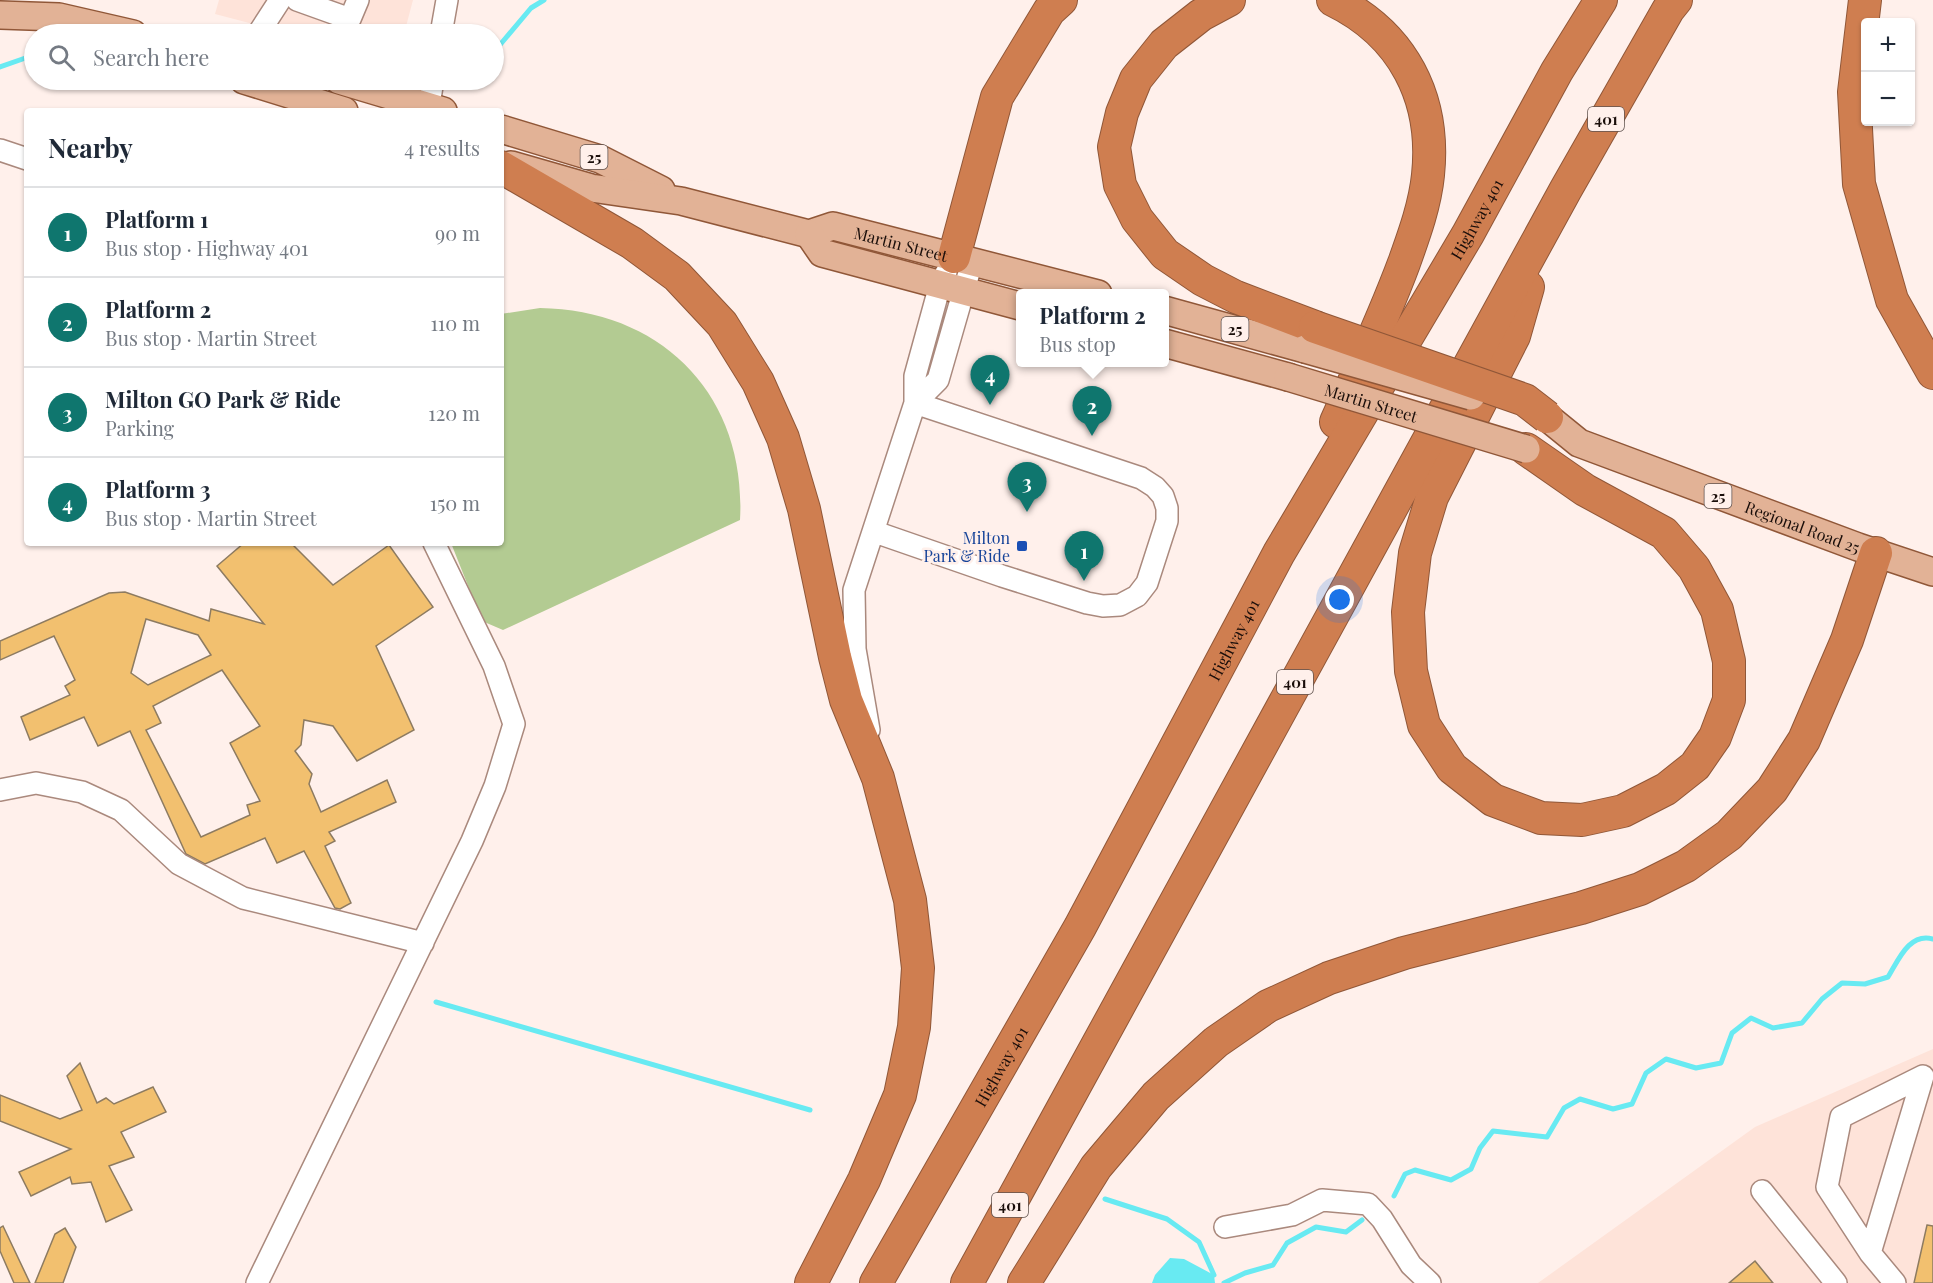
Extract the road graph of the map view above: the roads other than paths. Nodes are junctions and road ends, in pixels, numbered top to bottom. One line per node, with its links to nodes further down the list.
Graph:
1 (33, 0): 12 (main road)
2 (280, 0): 15 (street)
3 (297, 0): 13 (street)
4 (447, 0): 16 (street)
5 (1061, 0): 31 (highway)
6 (1229, 0): 36 (highway)
7 (1333, 0): 45 (highway)
8 (1601, 0): 45 (highway, Highway 401)
9 (1676, 0): 30 (highway, 401)
10 (1865, 0): 38 (highway)
11 (0, 15): 12 (main road)
12 (59, 17): 14 (main road)
13 (353, 18)
14 (89, 24)
15 (264, 24)
16 (443, 24)
17 (276, 90): 20 (main road)
18 (374, 90): 21 (main road)
19 (433, 90): 22 (street)
20 (334, 108)
21 (427, 108)
22 (433, 108)
23 (504, 130): 28 (main road, Martin Street / 25)
24 (0, 150): 25 (street)
25 (24, 158)
26 (504, 166): 28 (main road, Martin Street / 25)
27 (504, 167): 48 (highway)
28 (681, 201): 29 (main road, Martin Street / 25)
29 (809, 234): 31 (main road, Martin Street / 25); 32 (main road, Martin Street)
30 (1540, 239): 42 (highway); 58 (highway, 401)
31 (963, 259): 32 (street); 33 (main road, Martin Street / 25)
32 (952, 288): 34 (main road, Martin Street); 39 (street)
33 (1079, 289)
34 (1016, 305)
35 (1169, 311): 36 (main road, 25)
36 (1310, 338): 40 (highway, bridge)
37 (1169, 344): 42 (main road, Martin Street / 25, bridge)
38 (1933, 373)
39 (915, 403): 43 (street); 43 (street)
40 (1547, 417): 41 (main road, Regional Road 25 / 25)
41 (1579, 443): 42 (main road, Martin Street / 25); 46 (main road, Regional Road 25 / 25)
42 (1526, 449)
43 (875, 532): 48 (street)
44 (435, 546): 50 (street)
45 (1279, 553): 57 (highway, Highway 401)
46 (1876, 553): 47 (main road, Regional Road 25 / 25); 59 (highway)
47 (1933, 572)
48 (878, 778): 56 (highway)
49 (0, 790): 50 (street)
50 (423, 943): 55 (street)
51 (1928, 1074): 54 (street); 54 (street)
52 (1762, 1191): 61 (street)
53 (1225, 1227): 60 (street)
54 (1870, 1253): 62 (street)
55 (257, 1283)
56 (811, 1283)
57 (876, 1283)
58 (967, 1283)
59 (1024, 1283)
60 (1430, 1283)
61 (1836, 1283)
62 (1894, 1283)

